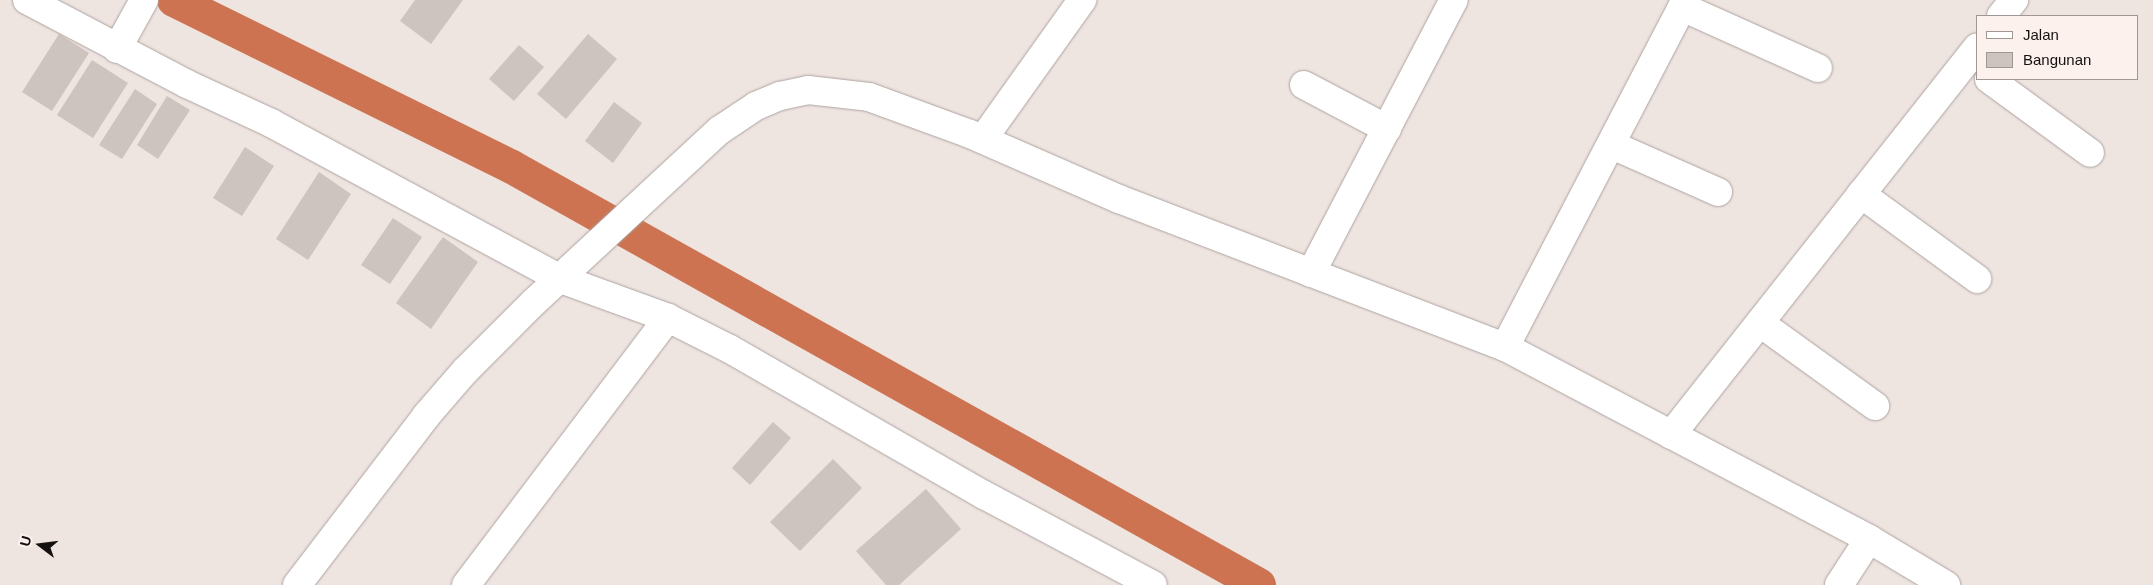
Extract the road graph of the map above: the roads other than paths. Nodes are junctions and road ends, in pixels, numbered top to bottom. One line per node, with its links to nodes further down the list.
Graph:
1 (27, 0): 8 (street)
2 (1082, 0): 14 (street)
3 (1454, 0): 13 (street)
4 (2014, 0): 7 (street)
5 (142, 4): 8 (street)
6 (1684, 4): 10 (street); 15 (street)
7 (2002, 15)
8 (116, 49): 20 (street)
9 (1973, 60): 18 (street)
10 (1818, 68)
11 (1989, 80): 16 (street)
12 (1304, 85): 13 (street)
13 (1387, 129): 19 (street)
14 (983, 139): 19 (street); 20 (street)
15 (1612, 145): 17 (street); 24 (street)
16 (2090, 153)
17 (1718, 192)
18 (1861, 194): 21 (street); 23 (street)
19 (1311, 273): 24 (street)
20 (561, 279): 22 (street); 28 (street)
21 (1977, 279)
22 (668, 318): 29 (street); 30 (street)
23 (1760, 323): 25 (street); 26 (street)
24 (1505, 347): 26 (street)
25 (1875, 406)
26 (1672, 435): 27 (street)
27 (1869, 539): 31 (street); 32 (street)
28 (297, 585)
29 (466, 585)
30 (1153, 585)
31 (1839, 585)
32 (1946, 585)

